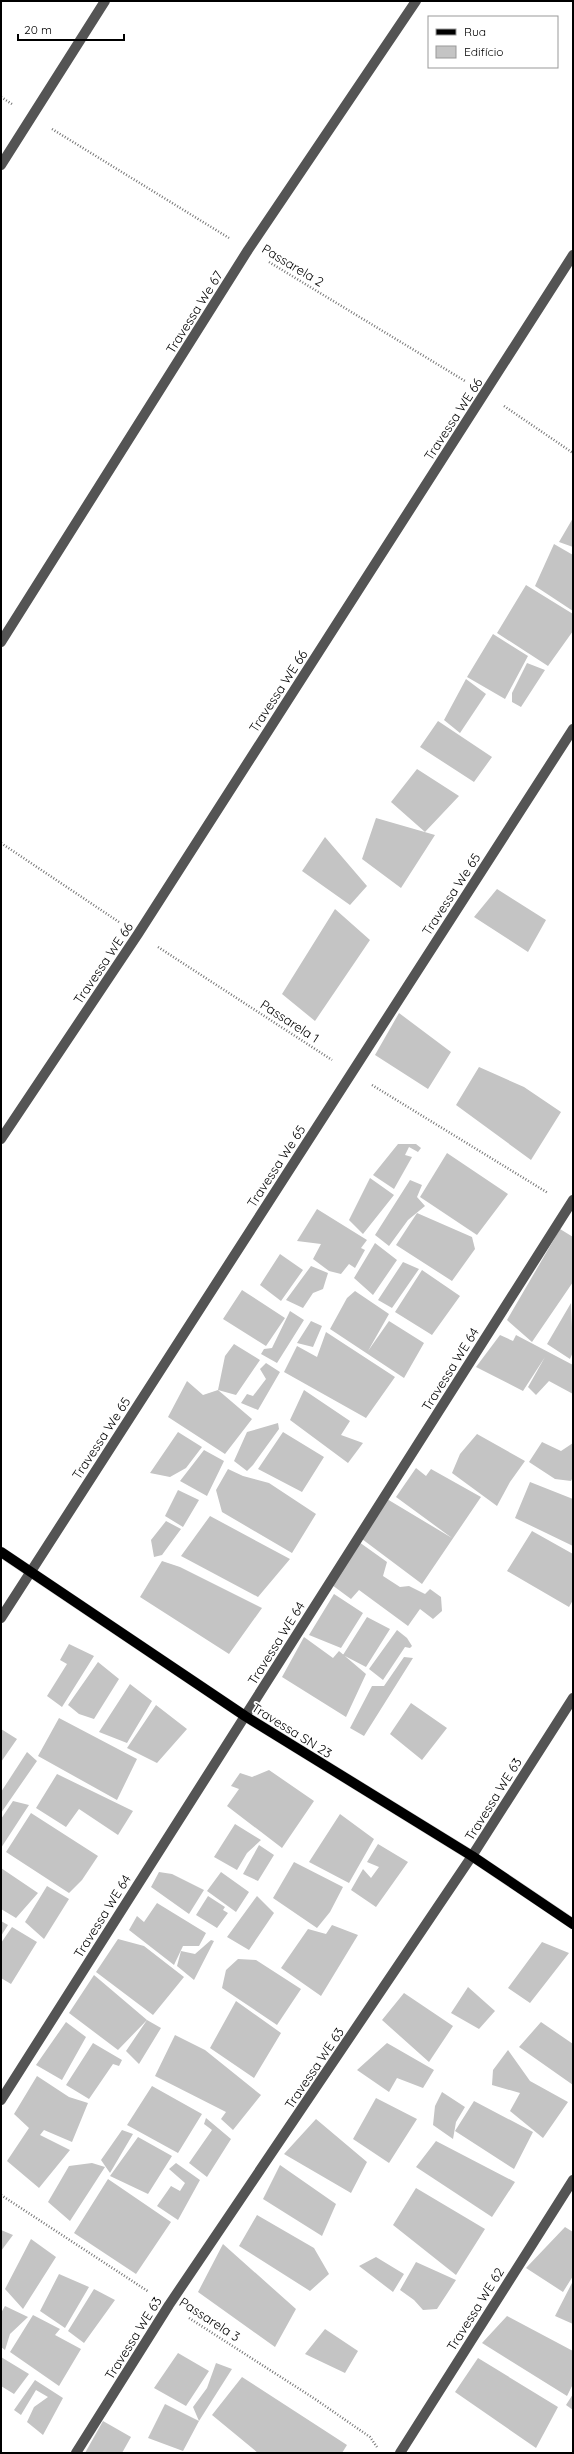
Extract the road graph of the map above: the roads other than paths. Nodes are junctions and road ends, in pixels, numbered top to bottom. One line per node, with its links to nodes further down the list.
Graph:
1 (105, 1): 3 (street)
2 (416, 1): 5 (street, Travessa We 67)
3 (1, 165)
4 (573, 255): 7 (street, Travessa WE 66)
5 (1, 642)
6 (573, 729): 10 (street, Travessa We 65)
7 (1, 1139)
8 (571, 1203): 13 (street, Travessa WE 64)
9 (1, 1552): 10 (main road, Travessa SN 23)
10 (31, 1571): 11 (street, Travessa We 65); 13 (main road, Travessa SN 23)
11 (1, 1618)
12 (573, 1698): 14 (street, Travessa WE 63)
13 (245, 1716): 14 (main road, Travessa SN 23); 16 (street, Travessa WE 64)
14 (472, 1856): 15 (main road, Travessa SN 23); 18 (street, Travessa WE 63)
15 (573, 1924)
16 (1, 2100)
17 (573, 2180): 19 (street, Travessa WE 62)
18 (76, 2453)
19 (400, 2453)

